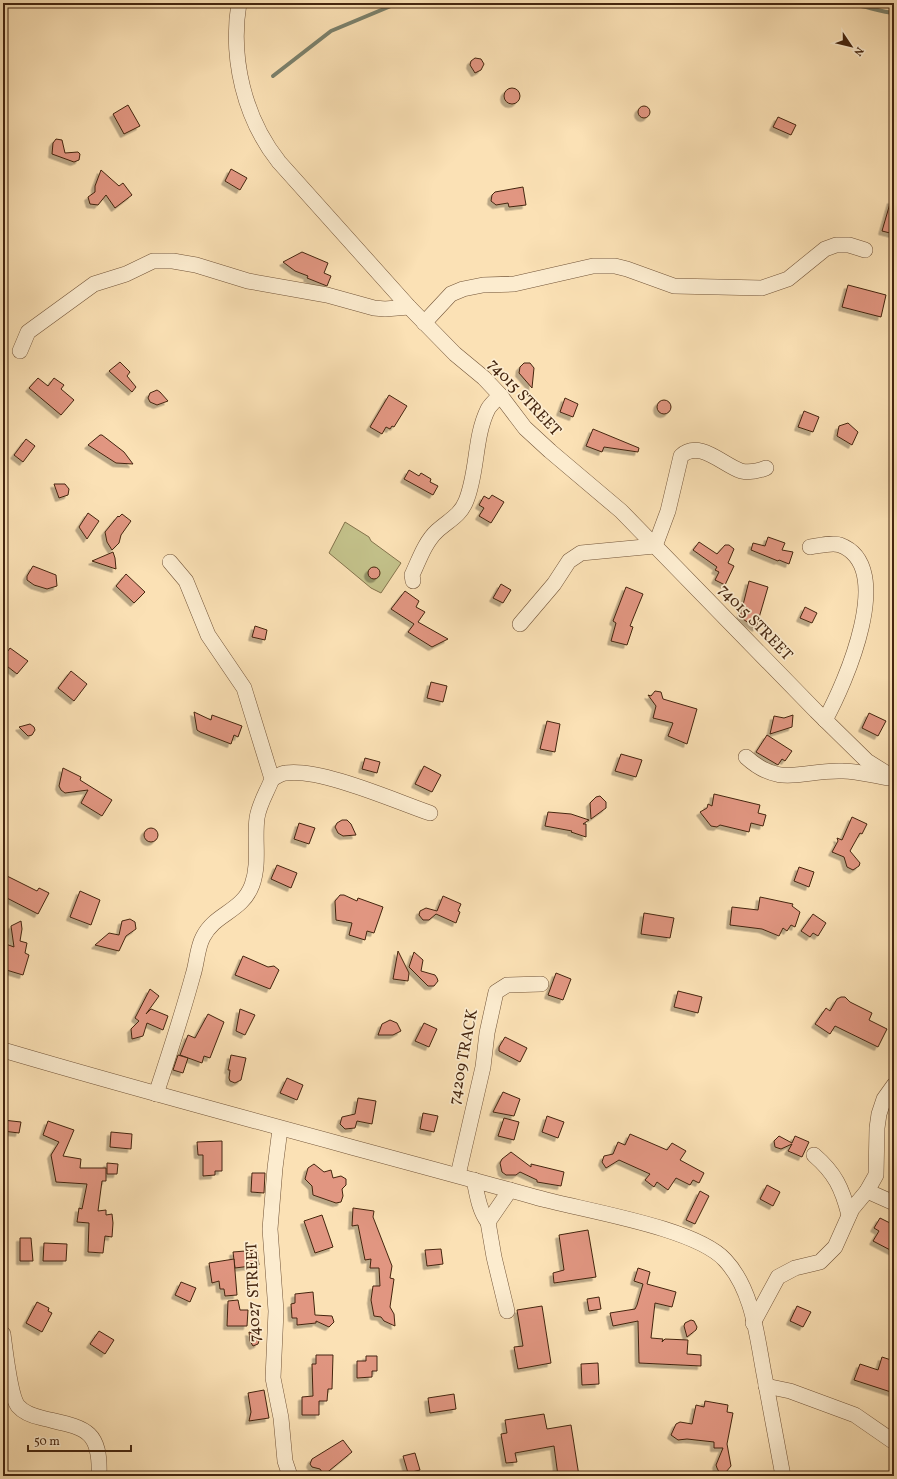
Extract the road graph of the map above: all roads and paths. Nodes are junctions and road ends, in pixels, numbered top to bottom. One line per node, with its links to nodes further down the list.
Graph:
1 (239, 3): 3 (street, 74015 STREET)
2 (865, 250): 4 (street)
3 (408, 307): 4 (street, 74015 STREET); 5 (street)
4 (424, 323): 6 (street, 74015 STREET)
5 (20, 351)
6 (500, 395): 8 (street, 74015 STREET); 11 (street)
7 (766, 468): 8 (street)
8 (655, 546): 12 (street); 13 (street, 74015 STREET)
9 (810, 547): 13 (street)
10 (170, 562): 16 (street)
11 (413, 581)
12 (520, 624)
13 (825, 720): 15 (street, 74015 STREET)
14 (746, 757): 15 (street)
15 (894, 778)
16 (272, 779): 17 (street); 21 (street)
17 (430, 814)
18 (541, 984): 24 (street, 74209 TRACK)
19 (3, 1050): 21 (street)
20 (894, 1085): 27 (street)
21 (156, 1094): 22 (street)
22 (280, 1129): 24 (street); 37 (street, 74027 STREET)
23 (814, 1155): 29 (street)
24 (458, 1175): 25 (street)
25 (474, 1180): 26 (street); 30 (street)
26 (510, 1190): 30 (street); 32 (street)
27 (868, 1191): 28 (street); 29 (street)
28 (894, 1203)
29 (849, 1215): 32 (street)
30 (488, 1222): 31 (street)
31 (507, 1311)
32 (754, 1323): 34 (street)
33 (3, 1334): 36 (street)
34 (766, 1386): 35 (street); 38 (street)
35 (894, 1442)
36 (99, 1476)
37 (290, 1476)
38 (783, 1476)

